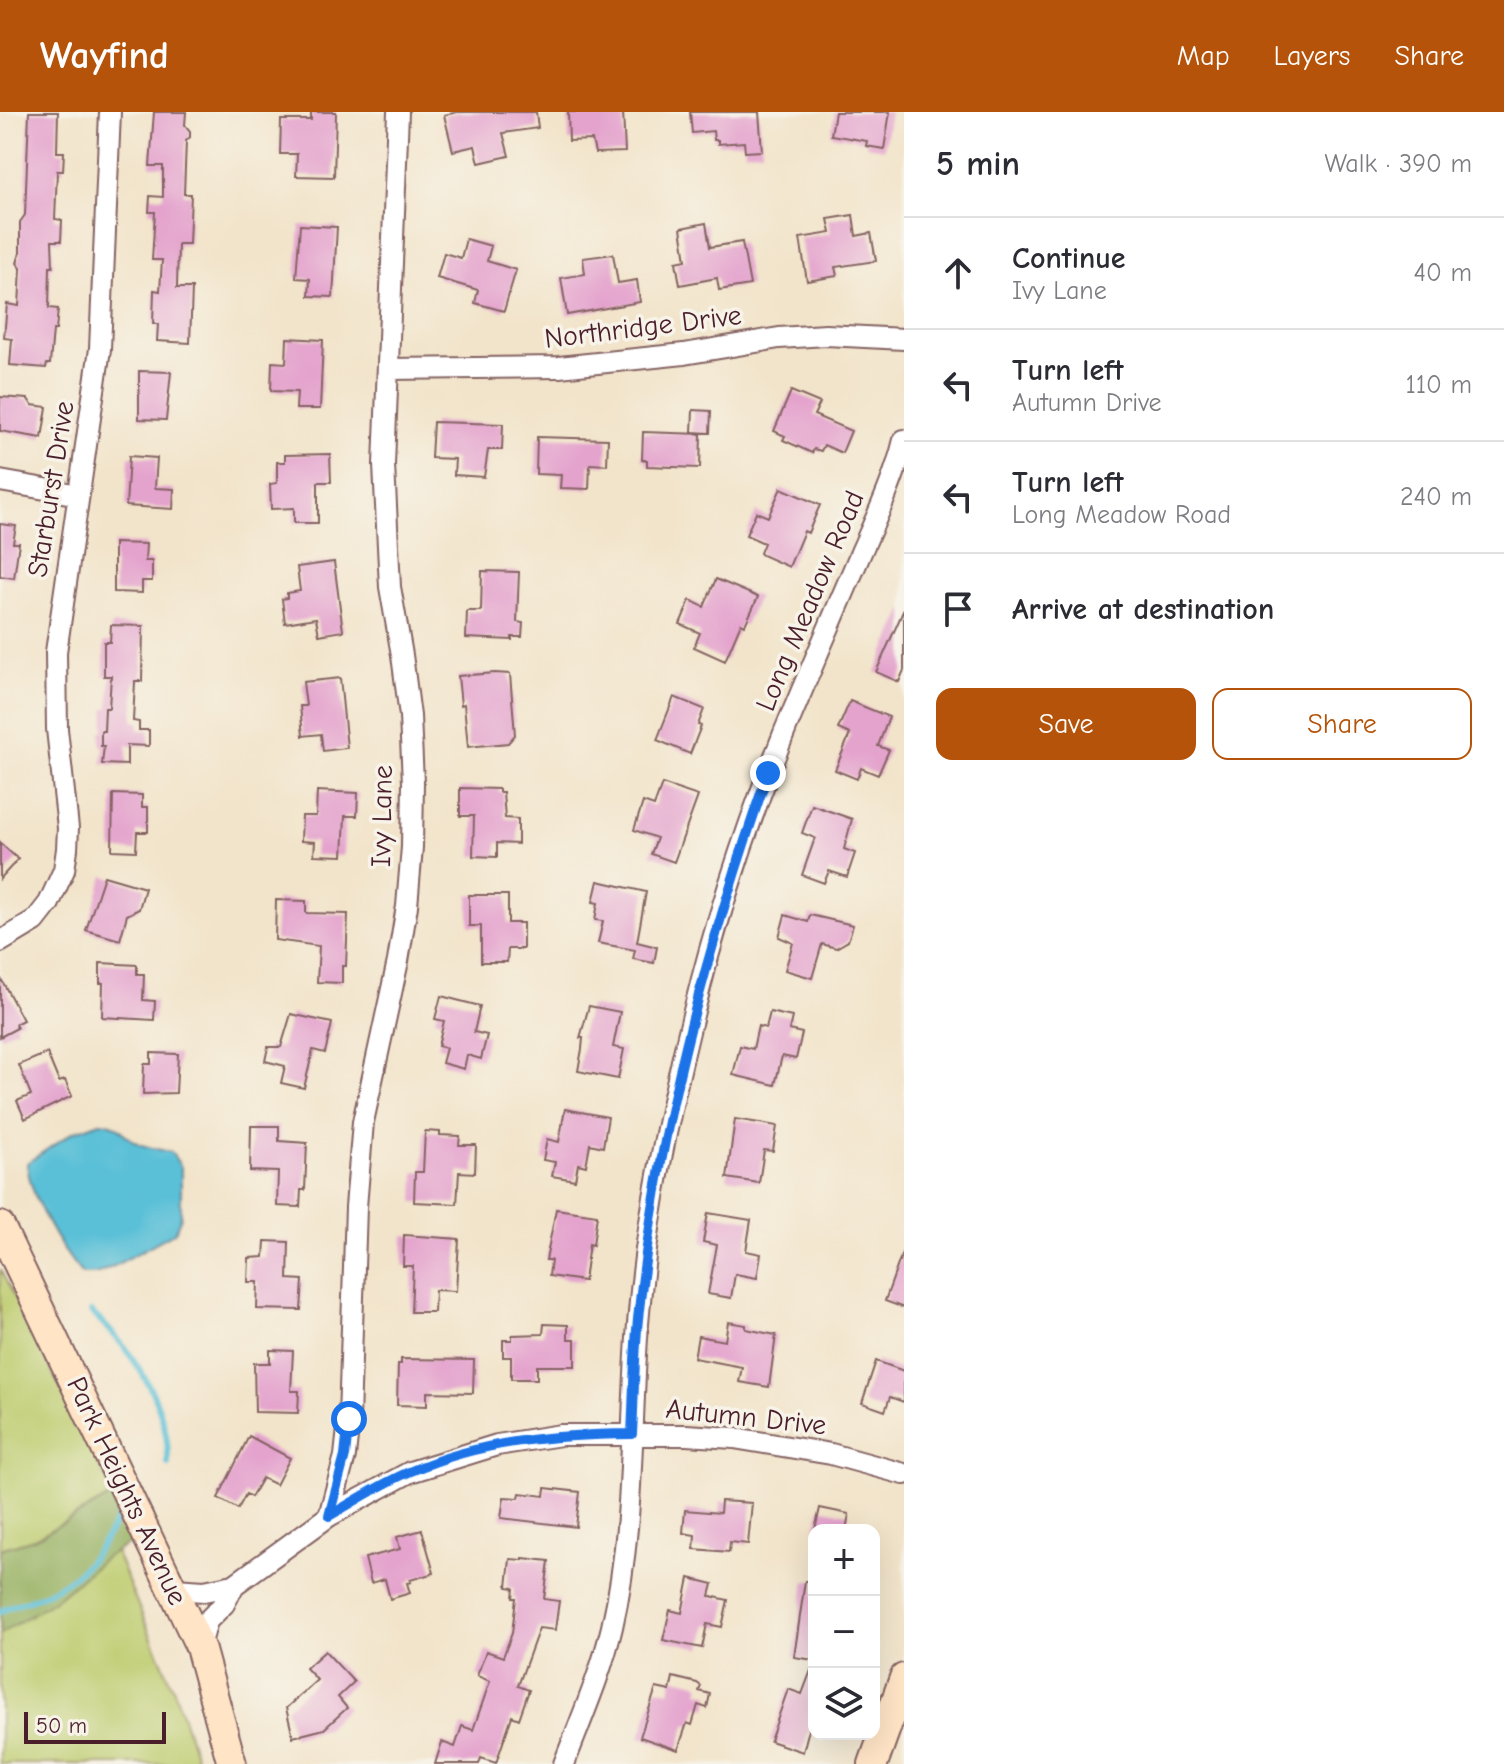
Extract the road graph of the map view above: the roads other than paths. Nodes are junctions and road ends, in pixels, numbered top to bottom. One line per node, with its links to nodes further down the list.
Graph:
1 (110, 112): 7 (street, Starburst Drive)
2 (398, 112): 4 (street, Ivy Lane)
3 (904, 339): 4 (street, Northridge Drive)
4 (388, 369): 12 (street, Ivy Lane)
5 (904, 440): 10 (street, Long Meadow Road)
6 (0, 481): 7 (street)
7 (79, 495): 8 (street, Starburst Drive)
8 (0, 942)
9 (0, 1226): 14 (main road, Park Heights Avenue)
10 (632, 1434): 11 (street, Autumn Drive); 12 (street, Autumn Drive); 18 (street, Long Meadow Road)
11 (904, 1474)
12 (329, 1516): 13 (street, Autumn Drive)
13 (234, 1585): 14 (street, Autumn Drive); 15 (street, Autumn Drive)
14 (174, 1589): 15 (main road, Park Heights Avenue)
15 (200, 1647): 17 (main road, Park Heights Avenue)
16 (904, 1678): 19 (main road)
17 (232, 1764)
18 (564, 1764)
19 (873, 1764)

